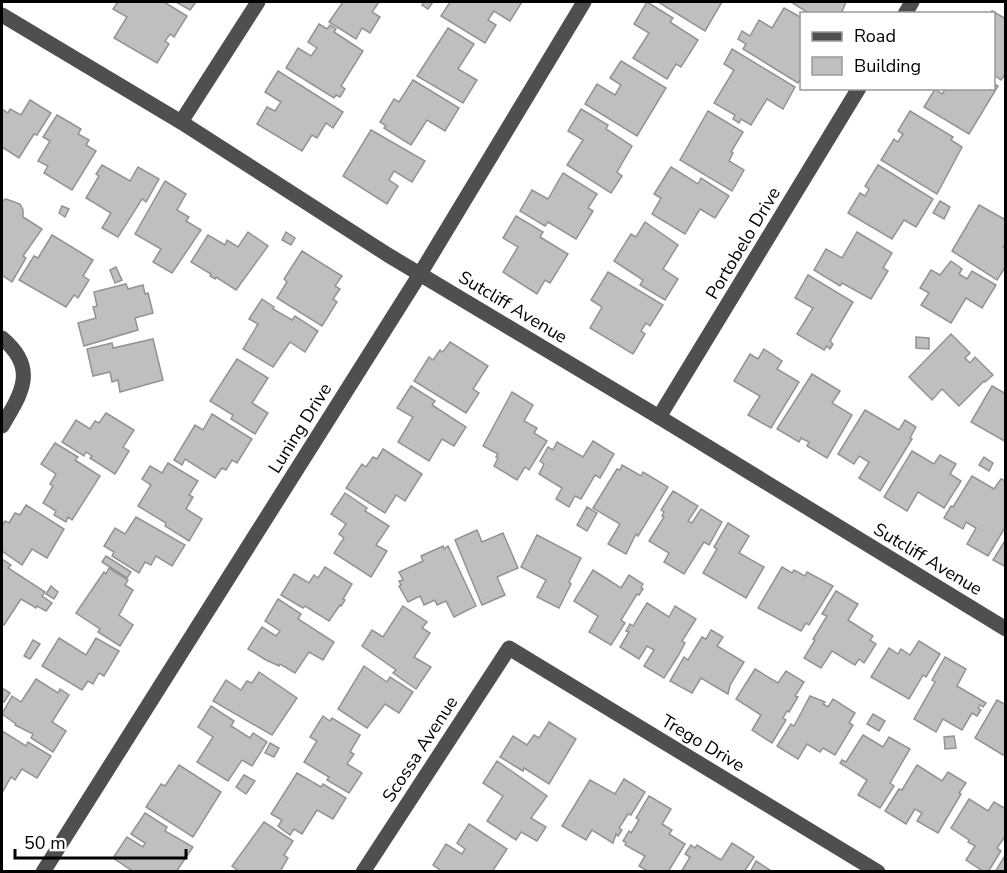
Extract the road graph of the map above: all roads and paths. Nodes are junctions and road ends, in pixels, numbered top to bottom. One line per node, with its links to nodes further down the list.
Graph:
1 (258, 2): 5 (street)
2 (584, 2): 6 (street, Luning Drive)
3 (2, 15): 5 (street, Sutcliff Avenue)
4 (858, 90): 8 (street, Portobelo Drive)
5 (181, 122): 6 (street, Sutcliff Avenue)
6 (420, 274): 8 (street, Sutcliff Avenue); 12 (street, Luning Drive)
7 (2, 338): 9 (street)
8 (659, 417): 10 (street, Sutcliff Avenue)
9 (2, 426)
10 (1005, 629)
11 (509, 648): 13 (street, Scossa Avenue); 14 (street, Trego Drive)
12 (43, 872)
13 (363, 872)
14 (878, 872)

